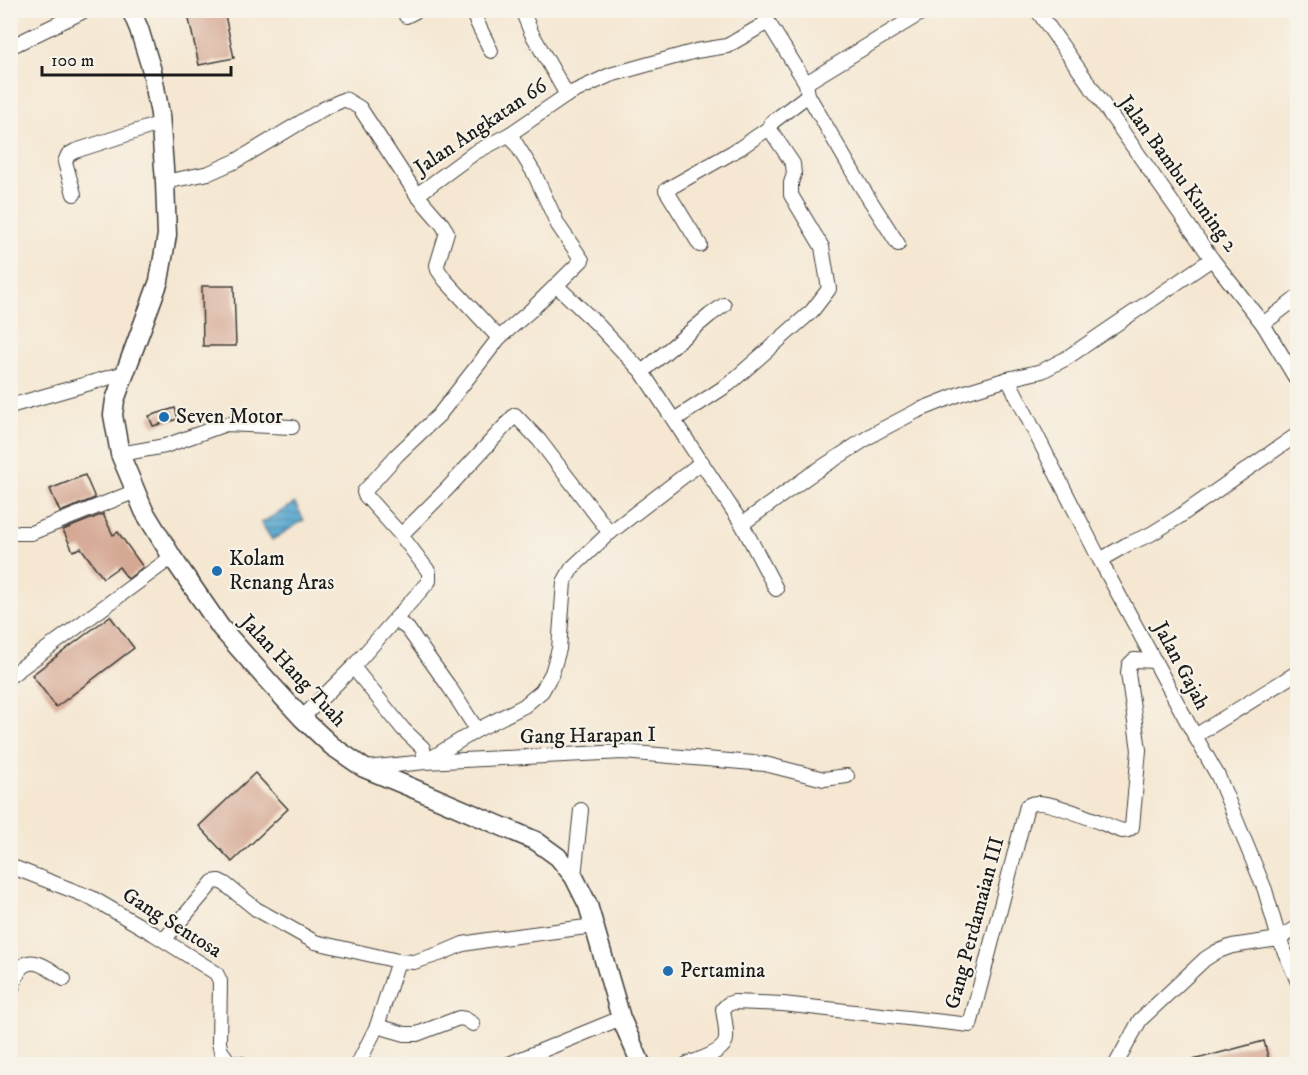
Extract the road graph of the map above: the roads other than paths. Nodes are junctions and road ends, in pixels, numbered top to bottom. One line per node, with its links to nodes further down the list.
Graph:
1 (86, 10): 8 (street)
2 (131, 10): 12 (main road, Jalan Hang Tuah)
3 (471, 10): 9 (street)
4 (522, 10): 11 (street)
5 (926, 10): 10 (street)
6 (1037, 10): 20 (street, Jalan Bambu Kuning 2)
7 (765, 16): 10 (street); 11 (street, Jalan Angkatan 66)
8 (10, 47)
9 (490, 51)
10 (807, 89): 13 (street); 18 (street)
11 (567, 95): 14 (street, Jalan Angkatan 66)
12 (162, 123): 15 (main road, Jalan Hang Tuah); 16 (street)
13 (769, 128): 19 (street); 31 (street)
14 (510, 134): 17 (street, Jalan Angkatan 66); 21 (street)
15 (165, 182): 17 (street, Jalan Angkatan 66); 27 (main road, Jalan Hang Tuah)
16 (74, 194)
17 (417, 195): 25 (street)
18 (898, 244)
19 (700, 245)
20 (1212, 259): 24 (street, Jalan Bambu Kuning 2); 28 (street)
21 (556, 285): 25 (street); 26 (street)
22 (1298, 297): 24 (street)
23 (724, 305): 26 (street)
24 (1263, 324): 29 (street, Jalan Bambu Kuning 2)
25 (499, 338): 40 (street)
26 (642, 372): 31 (street)
27 (125, 373): 30 (street); 34 (main road, Jalan Hang Tuah)
28 (1008, 379): 37 (street); 42 (street, Jalan Gajah)
29 (1298, 382)
30 (10, 406)
31 (674, 420): 35 (street)
32 (292, 427): 34 (street)
33 (1298, 434): 42 (street)
34 (120, 454): 36 (main road, Jalan Hang Tuah)
35 (702, 462): 37 (street); 39 (street)
36 (136, 491): 38 (street); 41 (main road, Jalan Hang Tuah)
37 (742, 524): 43 (street)
38 (10, 533)
39 (610, 533): 40 (street); 50 (street)
40 (401, 535): 44 (street)
41 (172, 557): 48 (street); 49 (main road, Jalan Hang Tuah)
42 (1100, 560): 45 (street, Jalan Gajah)
43 (776, 589)
44 (396, 620): 46 (street); 50 (street)
45 (1155, 661): 51 (street, Jalan Gajah); 73 (street, Gang Perdamaian III)
46 (353, 667): 49 (street); 52 (street)
47 (1298, 672): 51 (street)
48 (10, 676)
49 (302, 718): 53 (main road, Jalan Hang Tuah)
50 (477, 730): 52 (street)
51 (1195, 736): 60 (street, Jalan Gajah)
52 (425, 762): 53 (street, Gang Harapan I); 54 (street, Gang Harapan I)
53 (364, 768): 57 (main road, Jalan Hang Tuah)
54 (847, 776)
55 (581, 810): 57 (street)
56 (10, 866): 61 (street, Gang Sentosa)
57 (574, 877): 58 (main road, Jalan Hang Tuah)
58 (594, 926): 62 (street); 66 (main road, Jalan Hang Tuah)
59 (1298, 927): 60 (street)
60 (1279, 939): 64 (street, Jalan Gajah); 74 (street)
61 (164, 940): 62 (street); 69 (street, Gang Sentosa)
62 (398, 961): 68 (street)
63 (64, 979): 65 (street)
64 (1298, 982)
65 (10, 992)
66 (621, 1018): 71 (street); 72 (main road, Jalan Hang Tuah)
67 (473, 1024): 68 (street)
68 (377, 1026): 70 (street)
69 (242, 1065)
70 (358, 1065)
71 (509, 1065)
72 (642, 1065)
73 (687, 1065)
74 (1116, 1065)

